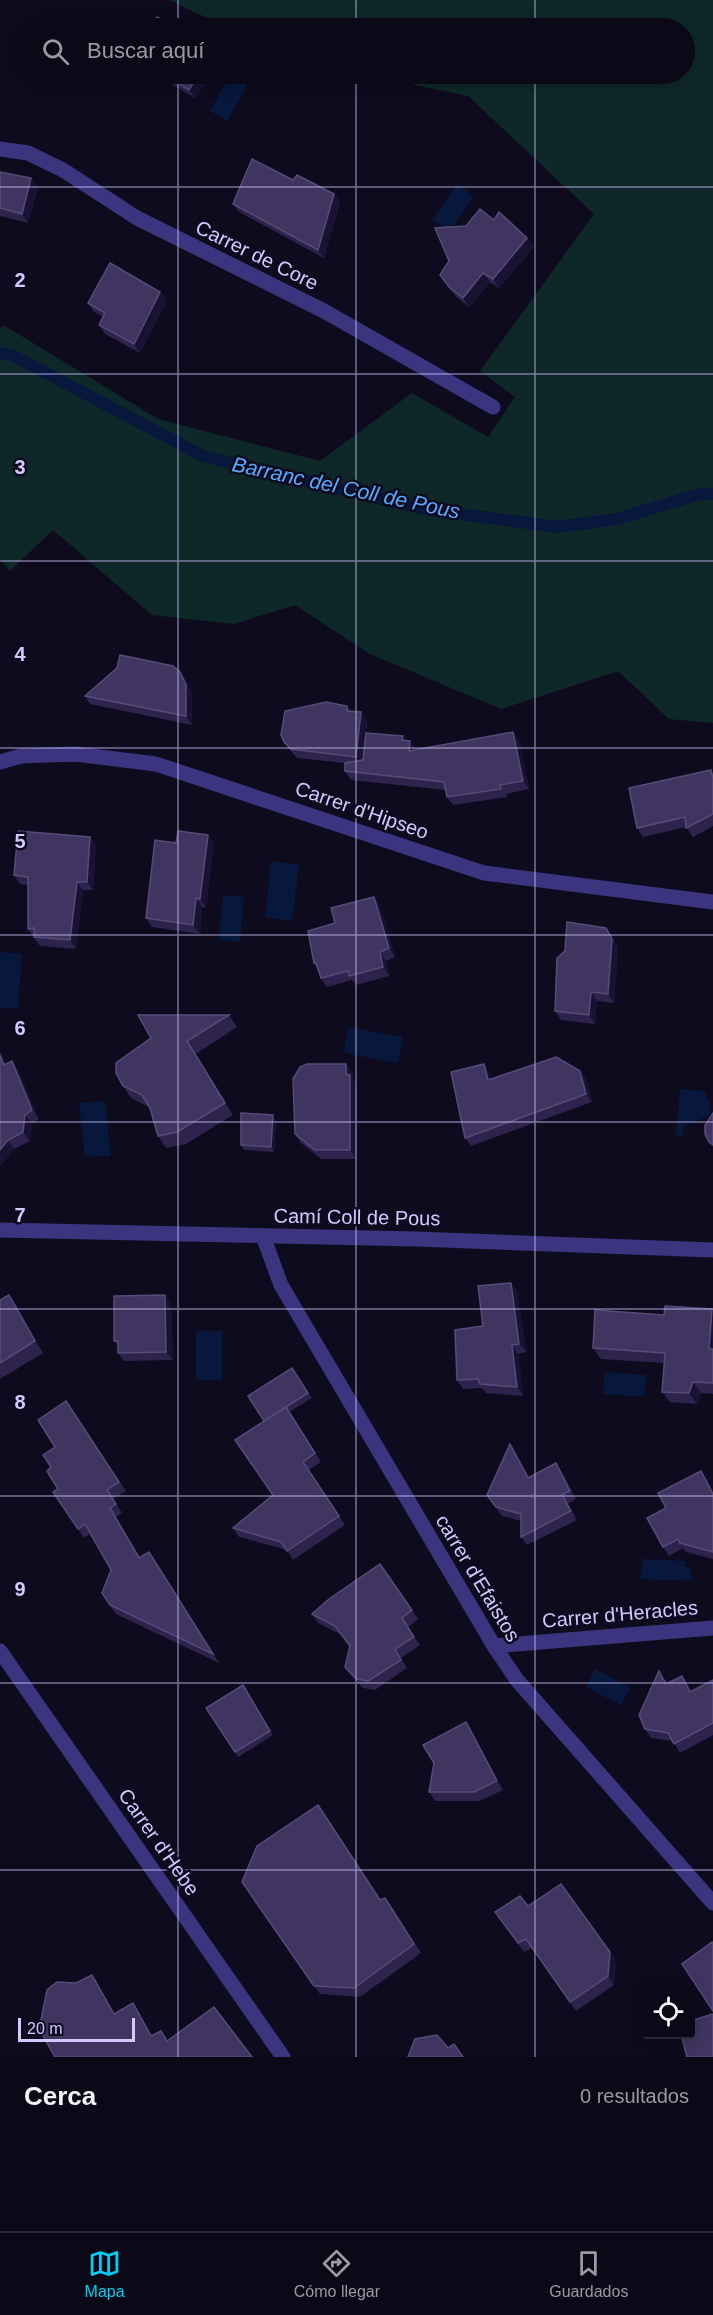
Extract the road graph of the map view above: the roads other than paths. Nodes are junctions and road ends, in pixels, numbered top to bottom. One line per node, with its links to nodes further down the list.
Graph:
1 (0, 149): 2 (street, Carrer de Core)
2 (493, 407)
3 (0, 762): 4 (street, Carrer d'Hipseo)
4 (713, 902)
5 (0, 1230): 6 (street, Camí Coll de Pous)
6 (263, 1236): 7 (street, Camí Coll de Pous); 9 (street, carrer d'Efaistos)
7 (713, 1250)
8 (713, 1628): 9 (street, Carrer d'Heracles)
9 (494, 1646): 11 (street, carrer d'Efaistos)
10 (0, 1652): 12 (street, Carrer d'Hebe)
11 (713, 1903)
12 (284, 2057)

